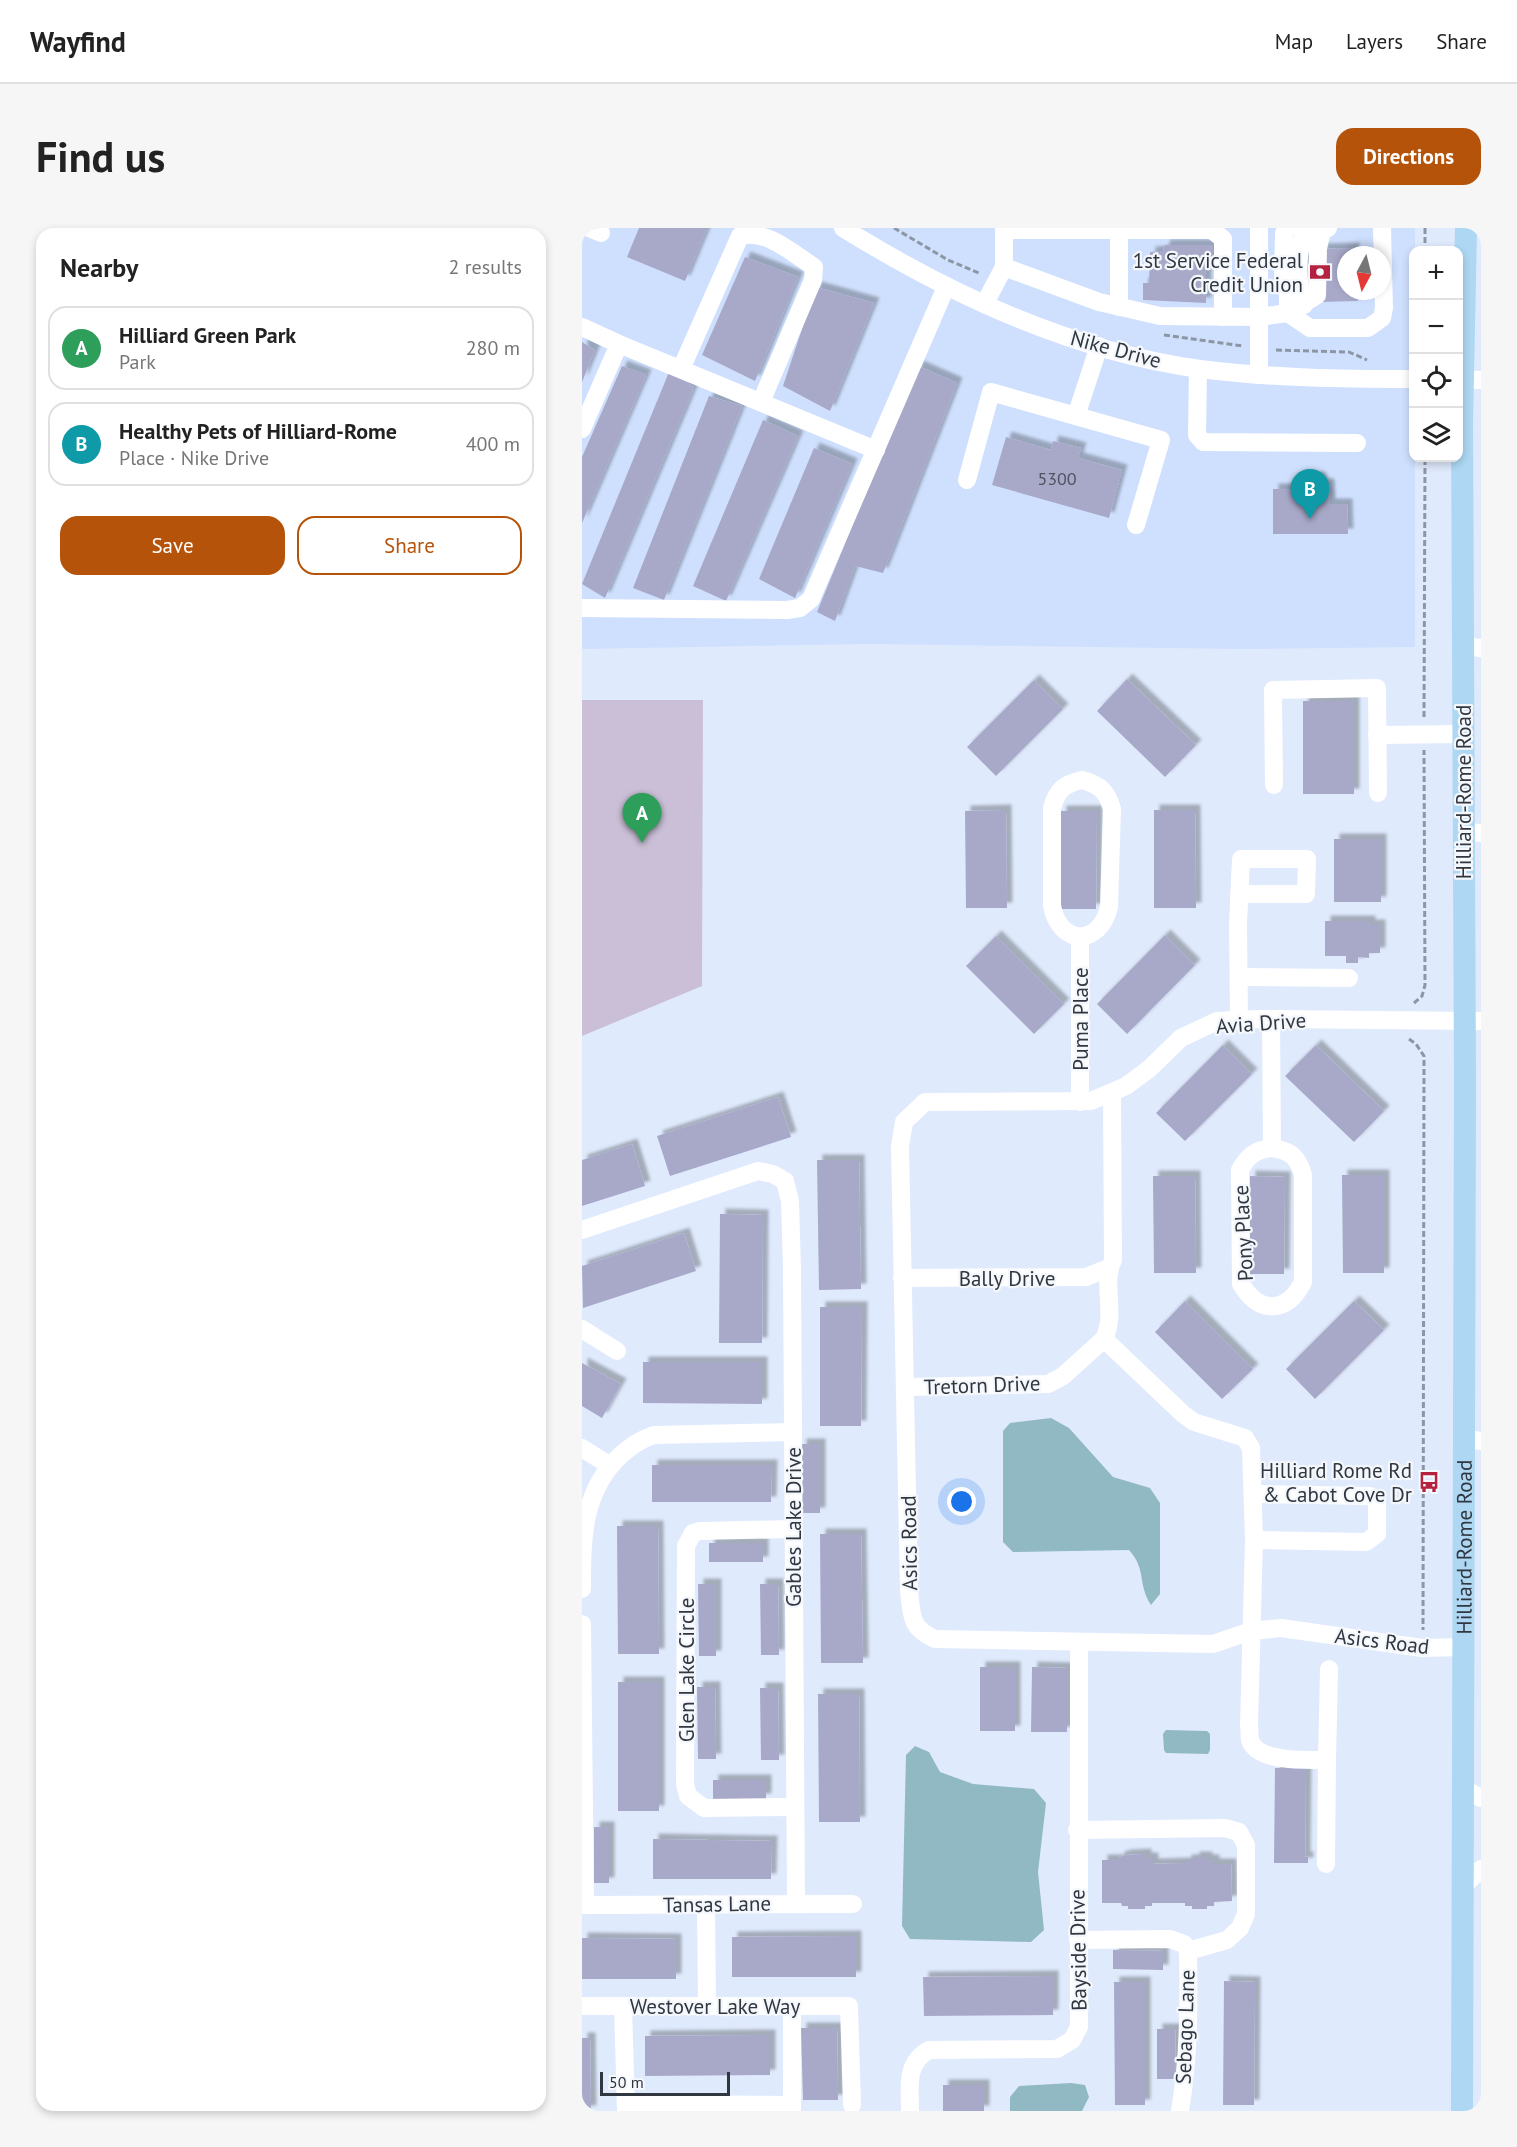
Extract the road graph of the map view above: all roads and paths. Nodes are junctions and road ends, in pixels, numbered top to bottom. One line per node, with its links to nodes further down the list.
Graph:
1 (843, 228): 14 (street, Nike Drive)
2 (1259, 228): 20 (street)
3 (1288, 228): 18 (street)
4 (1305, 228): 16 (street)
5 (1315, 228): 16 (street)
6 (1328, 228): 16 (street)
7 (1383, 228): 18 (street)
8 (1425, 228): 12 (path)
9 (1466, 228): 28 (main road, Hilliard-Rome Road)
10 (1146, 229): 11 (street); 19 (street)
11 (1119, 230): 13 (street); 17 (street)
12 (1425, 246)
13 (1004, 267): 15 (street); 17 (street)
14 (946, 287): 15 (street, Nike Drive); 33 (street)
15 (985, 303): 23 (street, Nike Drive)
16 (1304, 305): 18 (street)
17 (1119, 307): 19 (street)
18 (1288, 313): 20 (street)
19 (1223, 317): 20 (street)
20 (1259, 317): 26 (street)
21 (582, 327): 22 (street)
22 (619, 344): 24 (street); 31 (street)
23 (1099, 346): 25 (street, Nike Drive); 30 (street)
24 (681, 369): 29 (street); 29 (street)
25 (1198, 369): 26 (street, Nike Drive); 32 (street)
26 (1259, 375): 27 (street, Nike Drive)
27 (1409, 379)
28 (1467, 379): 37 (main road, Hilliard-Rome Road)
29 (761, 402): 33 (street)
30 (1076, 416): 34 (street); 35 (street)
31 (582, 429)
32 (1357, 443)
33 (876, 450): 36 (street)
34 (968, 480)
35 (1136, 525)
36 (582, 608)
37 (1472, 647): 38 (main road, Hilliard-Rome Road)
38 (1462, 734): 39 (street); 42 (main road, Hilliard-Rome Road)
39 (1377, 735): 40 (street); 41 (street)
40 (1274, 785)
41 (1378, 793)
42 (1472, 832): 49 (main road, Hilliard-Rome Road)
43 (1239, 894): 45 (street)
44 (1080, 937): 44 (street, Puma Place); 52 (street, Puma Place)
45 (1239, 977): 46 (street); 48 (street)
46 (1349, 978)
47 (1271, 1019): 48 (street, Avia Drive); 49 (street, Avia Drive); 53 (street)
48 (1239, 1020): 51 (street, Avia Drive)
49 (1472, 1021): 62 (main road, Hilliard-Rome Road)
50 (1409, 1039): 71 (path)
51 (1112, 1094): 52 (street, Asics Road); 55 (street)
52 (1080, 1102): 56 (street, Asics Road)
53 (1272, 1148): 53 (street, Pony Place)
54 (582, 1230): 61 (street, Gables Lake Drive)
55 (1109, 1268): 56 (street, Bally Drive); 58 (street)
56 (902, 1278): 60 (street, Asics Road)
57 (582, 1329): 59 (street)
58 (1104, 1340): 60 (street, Tretorn Drive); 65 (street)
59 (617, 1351)
60 (906, 1387): 73 (street, Asics Road)
61 (793, 1432): 64 (street); 66 (street, Gables Lake Drive)
62 (1472, 1439): 74 (main road, Hilliard-Rome Road)
63 (582, 1448): 64 (street)
64 (609, 1465): 67 (street)
65 (1253, 1494): 68 (street); 68 (street)
66 (792, 1529): 79 (street, Gables Lake Drive); 79 (street, Glen Lake Circle)
67 (582, 1535): 69 (street)
68 (1254, 1540): 72 (street)
69 (582, 1589)
70 (582, 1624): 76 (street)
71 (1423, 1630)
72 (1251, 1631): 73 (street, Asics Road); 74 (street, Asics Road); 77 (street)
73 (1079, 1642): 81 (street, Bayside Drive)
74 (1463, 1647): 78 (main road, Hilliard-Rome Road)
75 (1329, 1669): 77 (street)
76 (582, 1710): 80 (street)
77 (1327, 1760): 82 (street)
78 (1472, 1794): 84 (main road, Hilliard-Rome Road)
79 (795, 1807): 86 (street, Gables Lake Drive)
80 (583, 1810): 88 (street)
81 (1077, 1830): 89 (street, Bayside Drive); 90 (street)
82 (1326, 1864)
83 (1481, 1869): 84 (street)
84 (1463, 1886): 101 (main road, Hilliard-Rome Road)
85 (706, 1904): 86 (street, Tansas Lane); 88 (street, Tansas Lane); 93 (street)
86 (796, 1904): 87 (street, Tansas Lane)
87 (853, 1904)
88 (584, 1905)
89 (1078, 1940): 90 (street, Sebago Lane); 99 (street, Bayside Drive)
90 (1188, 1951): 100 (street, Sebago Lane)
91 (582, 2006): 92 (street, Westover Lake Way)
92 (623, 2006): 93 (street, Westover Lake Way); 97 (street)
93 (707, 2006): 94 (street, Westover Lake Way)
94 (792, 2006): 95 (street, Westover Lake Way); 98 (street)
95 (852, 2105)
96 (692, 2107): 97 (street); 98 (street)
97 (626, 2108)
98 (792, 2108)
99 (910, 2111)
100 (1180, 2111)
101 (1461, 2111)

